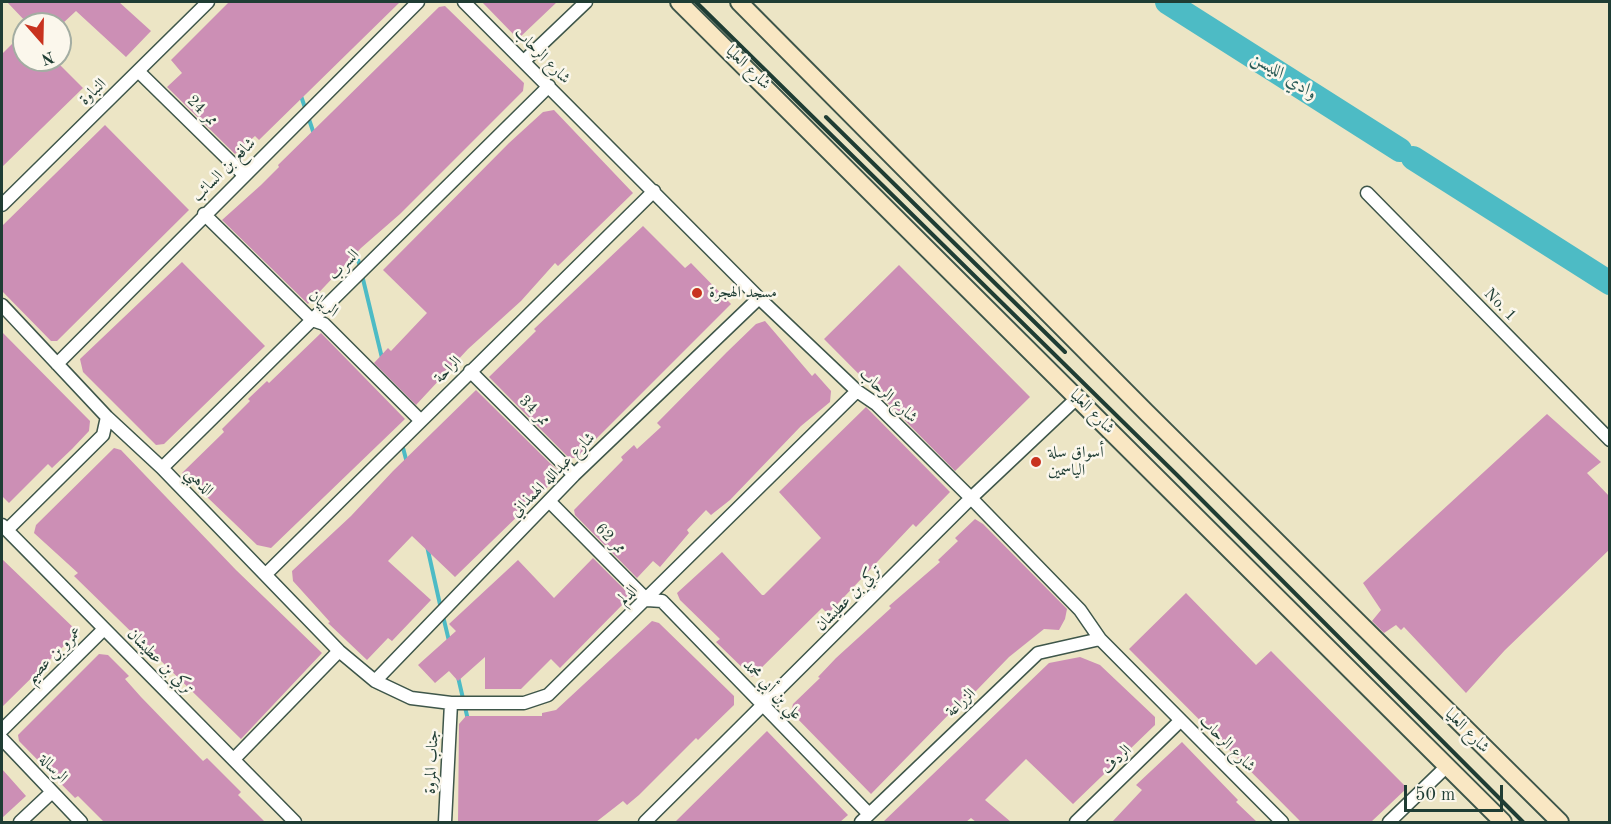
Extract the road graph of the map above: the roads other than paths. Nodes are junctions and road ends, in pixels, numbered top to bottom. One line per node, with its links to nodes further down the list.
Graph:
1 (208, 2): 8 (street, النباوة)
2 (418, 2): 10 (street, شافع بن السائب)
3 (464, 2): 7 (street, شارع الرحاب)
4 (586, 2): 7 (street)
5 (679, 2): 21 (main road, شارع العليا)
6 (739, 2): 54 (main road, شارع العليا)
7 (524, 61): 9 (street, شارع الرحاب)
8 (138, 71): 10 (street, ممر 24); 13 (street, النباوة)
9 (549, 86): 11 (street, شارع الرحاب); 17 (street, السرب)
10 (243, 174): 14 (street, شافع بن السائب)
11 (654, 192): 15 (street, شارع الرحاب); 19 (street, الراحة)
12 (1367, 193): 24 (street, No. 1)
13 (2, 205)
14 (204, 213): 17 (street, الربيان); 18 (street, شافع بن السائب)
15 (759, 298): 20 (street, شارع الرحاب); 26 (street, شارع عبدالله الهمذاني)
16 (2, 305): 18 (street, الذهبي)
17 (312, 320): 23 (street, الربيان); 25 (street, السرب)
18 (57, 364): 22 (street, الذهبي)
19 (470, 371): 23 (street, الراحة); 26 (street, ممر 34)
20 (857, 391): 27 (street, شارع الرحاب); 31 (street, الدلم)
21 (1077, 398): 27 (street, تركي بن عطيشان); 42 (main road, شارع العليا)
22 (107, 417): 25 (street, الذهبي); 29 (street)
23 (421, 420): 30 (street, الراحة)
24 (1610, 440)
25 (162, 468): 30 (street, الذهبي)
26 (574, 475): 28 (street, شارع عبدالله الهمذاني)
27 (971, 498): 33 (street, شارع الرحاب); 37 (street, تركي بن عطيشان)
28 (549, 501): 31 (street, ممر 62); 35 (street, شارع عبدالله الهمذاني)
29 (4, 527): 32 (street, تركي بن عطيشان)
30 (266, 574): 34 (street, الذهبي)
31 (646, 600): 36 (street, الدلم); 37 (street, علي بن أبي محمد)
32 (104, 629): 39 (street, عمرو بن عصيم); 41 (street, تركي بن عطيشان)
33 (1100, 639): 38 (street, شارع الرحاب); 44 (street, الزراعة)
34 (339, 651): 35 (street, الذهبي); 41 (street)
35 (375, 681): 36 (street, الدلم)
36 (451, 703): 48 (street, جناب المروة)
37 (764, 705): 44 (street, علي بن أبي محمد); 49 (street, تركي بن عطيشان)
38 (1180, 721): 50 (street, الردف); 51 (street, شارع الرحاب)
39 (2, 730)
40 (2, 739): 43 (street, الرسالة)
41 (234, 759): 47 (street, تركي بن عطيشان)
42 (1446, 767): 52 (street); 53 (main road, شارع العليا)
43 (52, 792): 45 (street); 46 (street, الرسالة)
44 (864, 818)
45 (20, 822)
46 (81, 822)
47 (296, 822)
48 (445, 822)
49 (645, 822)
50 (1076, 822)
51 (1282, 822)
52 (1389, 822)
53 (1503, 822)
54 (1560, 822)

